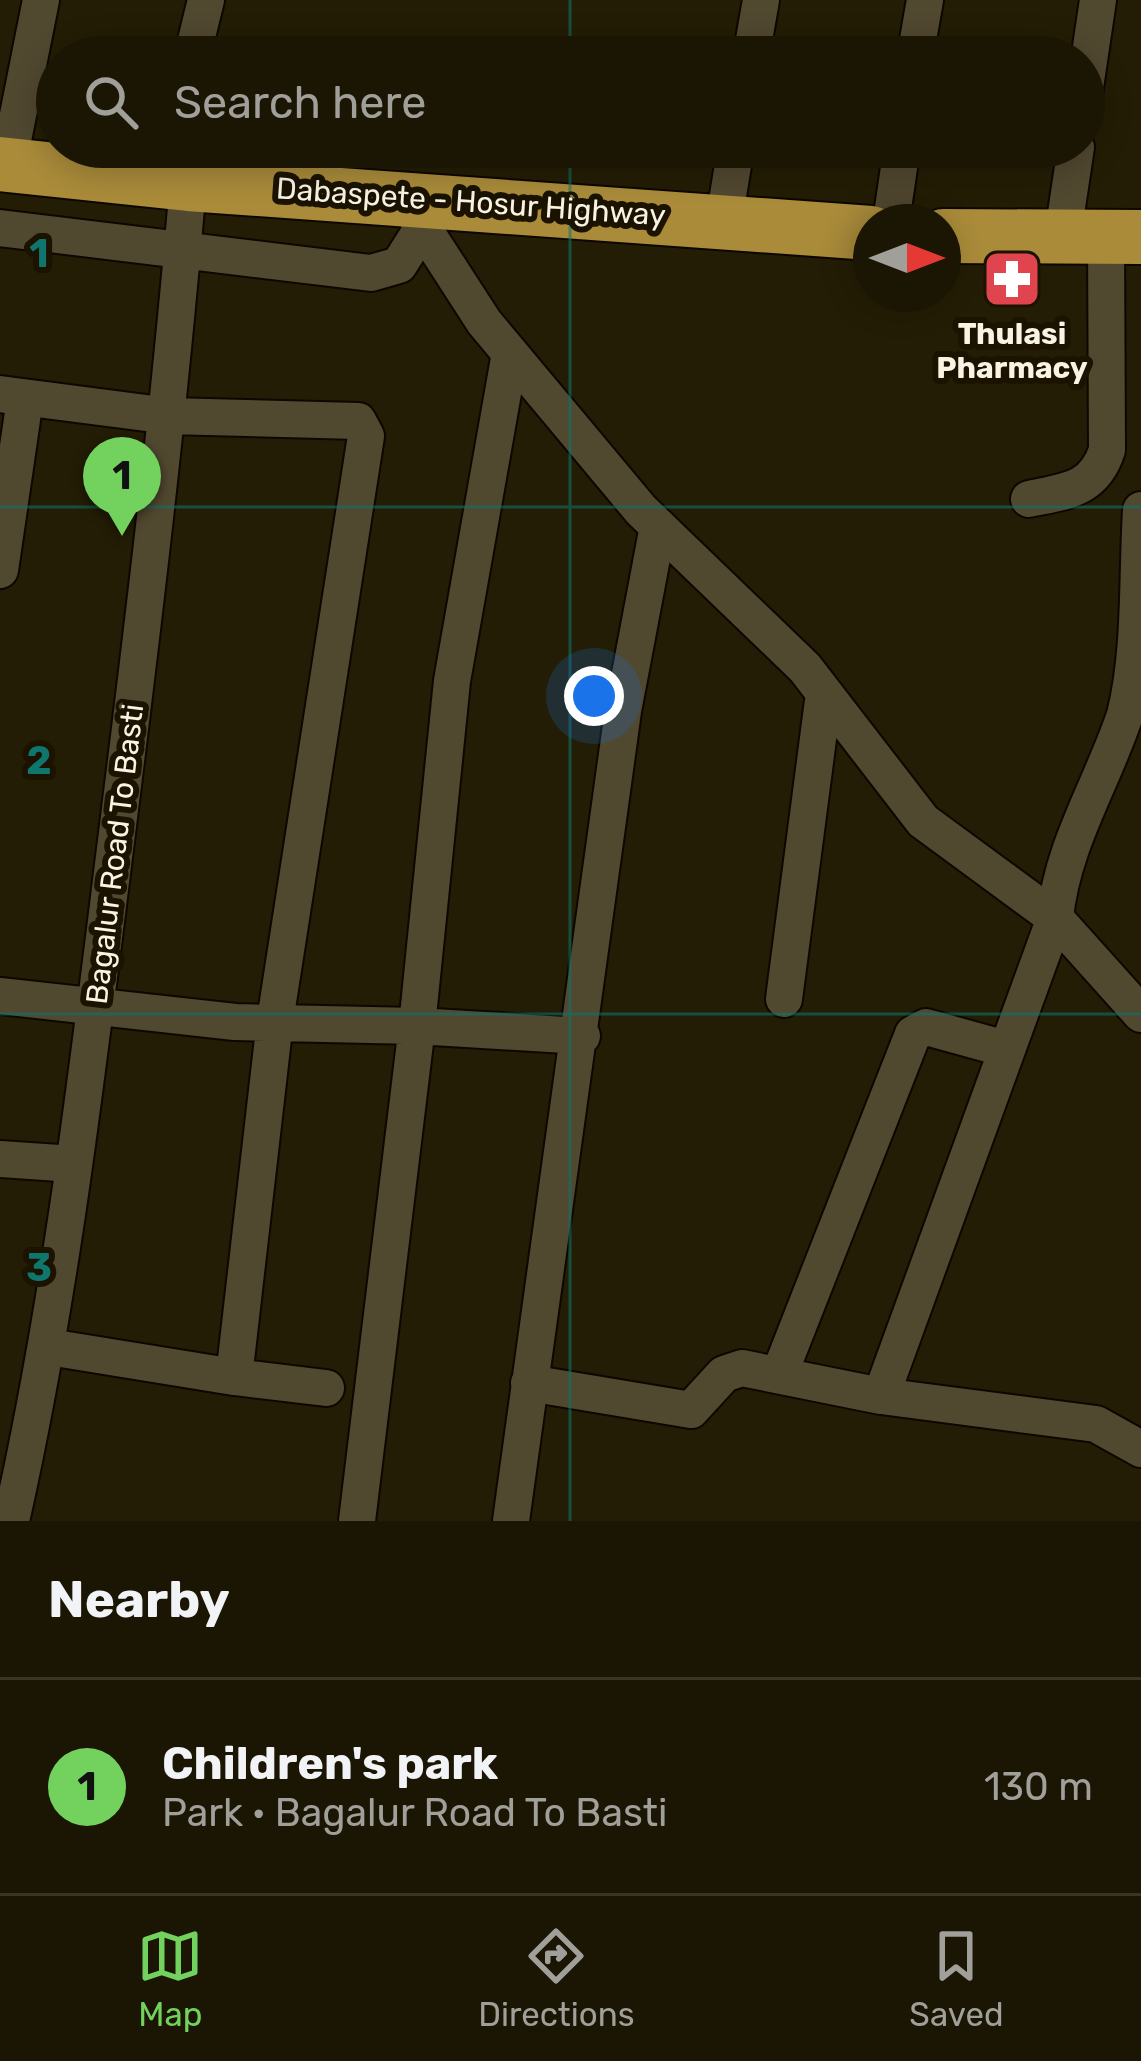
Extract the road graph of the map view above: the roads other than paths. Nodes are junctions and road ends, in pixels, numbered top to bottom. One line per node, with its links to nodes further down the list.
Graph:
1 (41, 0): 10 (street)
2 (206, 0): 6 (street)
3 (761, 0): 7 (street)
4 (926, 0): 8 (street)
5 (1098, 0): 9 (street)
6 (197, 36)
7 (755, 36)
8 (919, 36)
9 (1093, 36)
10 (4, 165): 11 (highway, Dabaspete - Hosur Highway)
11 (36, 166)
12 (89, 168): 16 (highway, Dabaspete - Hosur Highway)
13 (733, 168): 19 (street)
14 (899, 168): 17 (street)
15 (1082, 168): 23 (street)
16 (174, 171): 18 (highway, Dabaspete - Hosur Highway); 24 (street, Bagalur Road To Basti)
17 (894, 204)
18 (414, 213): 19 (highway, Dabaspete - Hosur Highway); 24 (street); 25 (street)
19 (724, 220): 21 (highway, Dabaspete - Hosur Highway)
20 (0, 228): 24 (street)
21 (853, 231)
22 (961, 236): 23 (highway)
23 (1103, 238): 28 (street)
24 (183, 253): 27 (street, Bagalur Road To Basti)
25 (510, 353): 31 (street); 41 (street)
26 (13, 396): 27 (street); 32 (street)
27 (169, 416): 38 (street, Bagalur Road To Basti); 40 (street)
28 (1124, 449): 29 (street)
29 (1029, 499)
30 (1141, 510): 33 (street)
31 (658, 526): 34 (street); 42 (street)
32 (0, 570)
33 (1139, 603): 35 (street)
34 (824, 693): 35 (street); 37 (street)
35 (1055, 918): 39 (street); 43 (street)
36 (0, 996): 38 (street)
37 (784, 999)
38 (96, 1006): 40 (street); 45 (street, Bagalur Road To Basti)
39 (1141, 1014)
40 (275, 1021): 41 (street); 48 (street)
41 (417, 1026): 42 (street); 54 (street)
42 (582, 1036): 49 (street)
43 (1006, 1049): 47 (street); 51 (street)
44 (0, 1159): 45 (street)
45 (74, 1164): 46 (street, Bagalur Road To Basti)
46 (49, 1347): 48 (street); 53 (street, Bagalur Road To Basti)
47 (779, 1375): 49 (street); 51 (street)
48 (234, 1377): 50 (street)
49 (529, 1383): 55 (street)
50 (326, 1388)
51 (881, 1396): 52 (street)
52 (1141, 1449)
53 (16, 1513)
54 (357, 1521)
55 (511, 1521)

